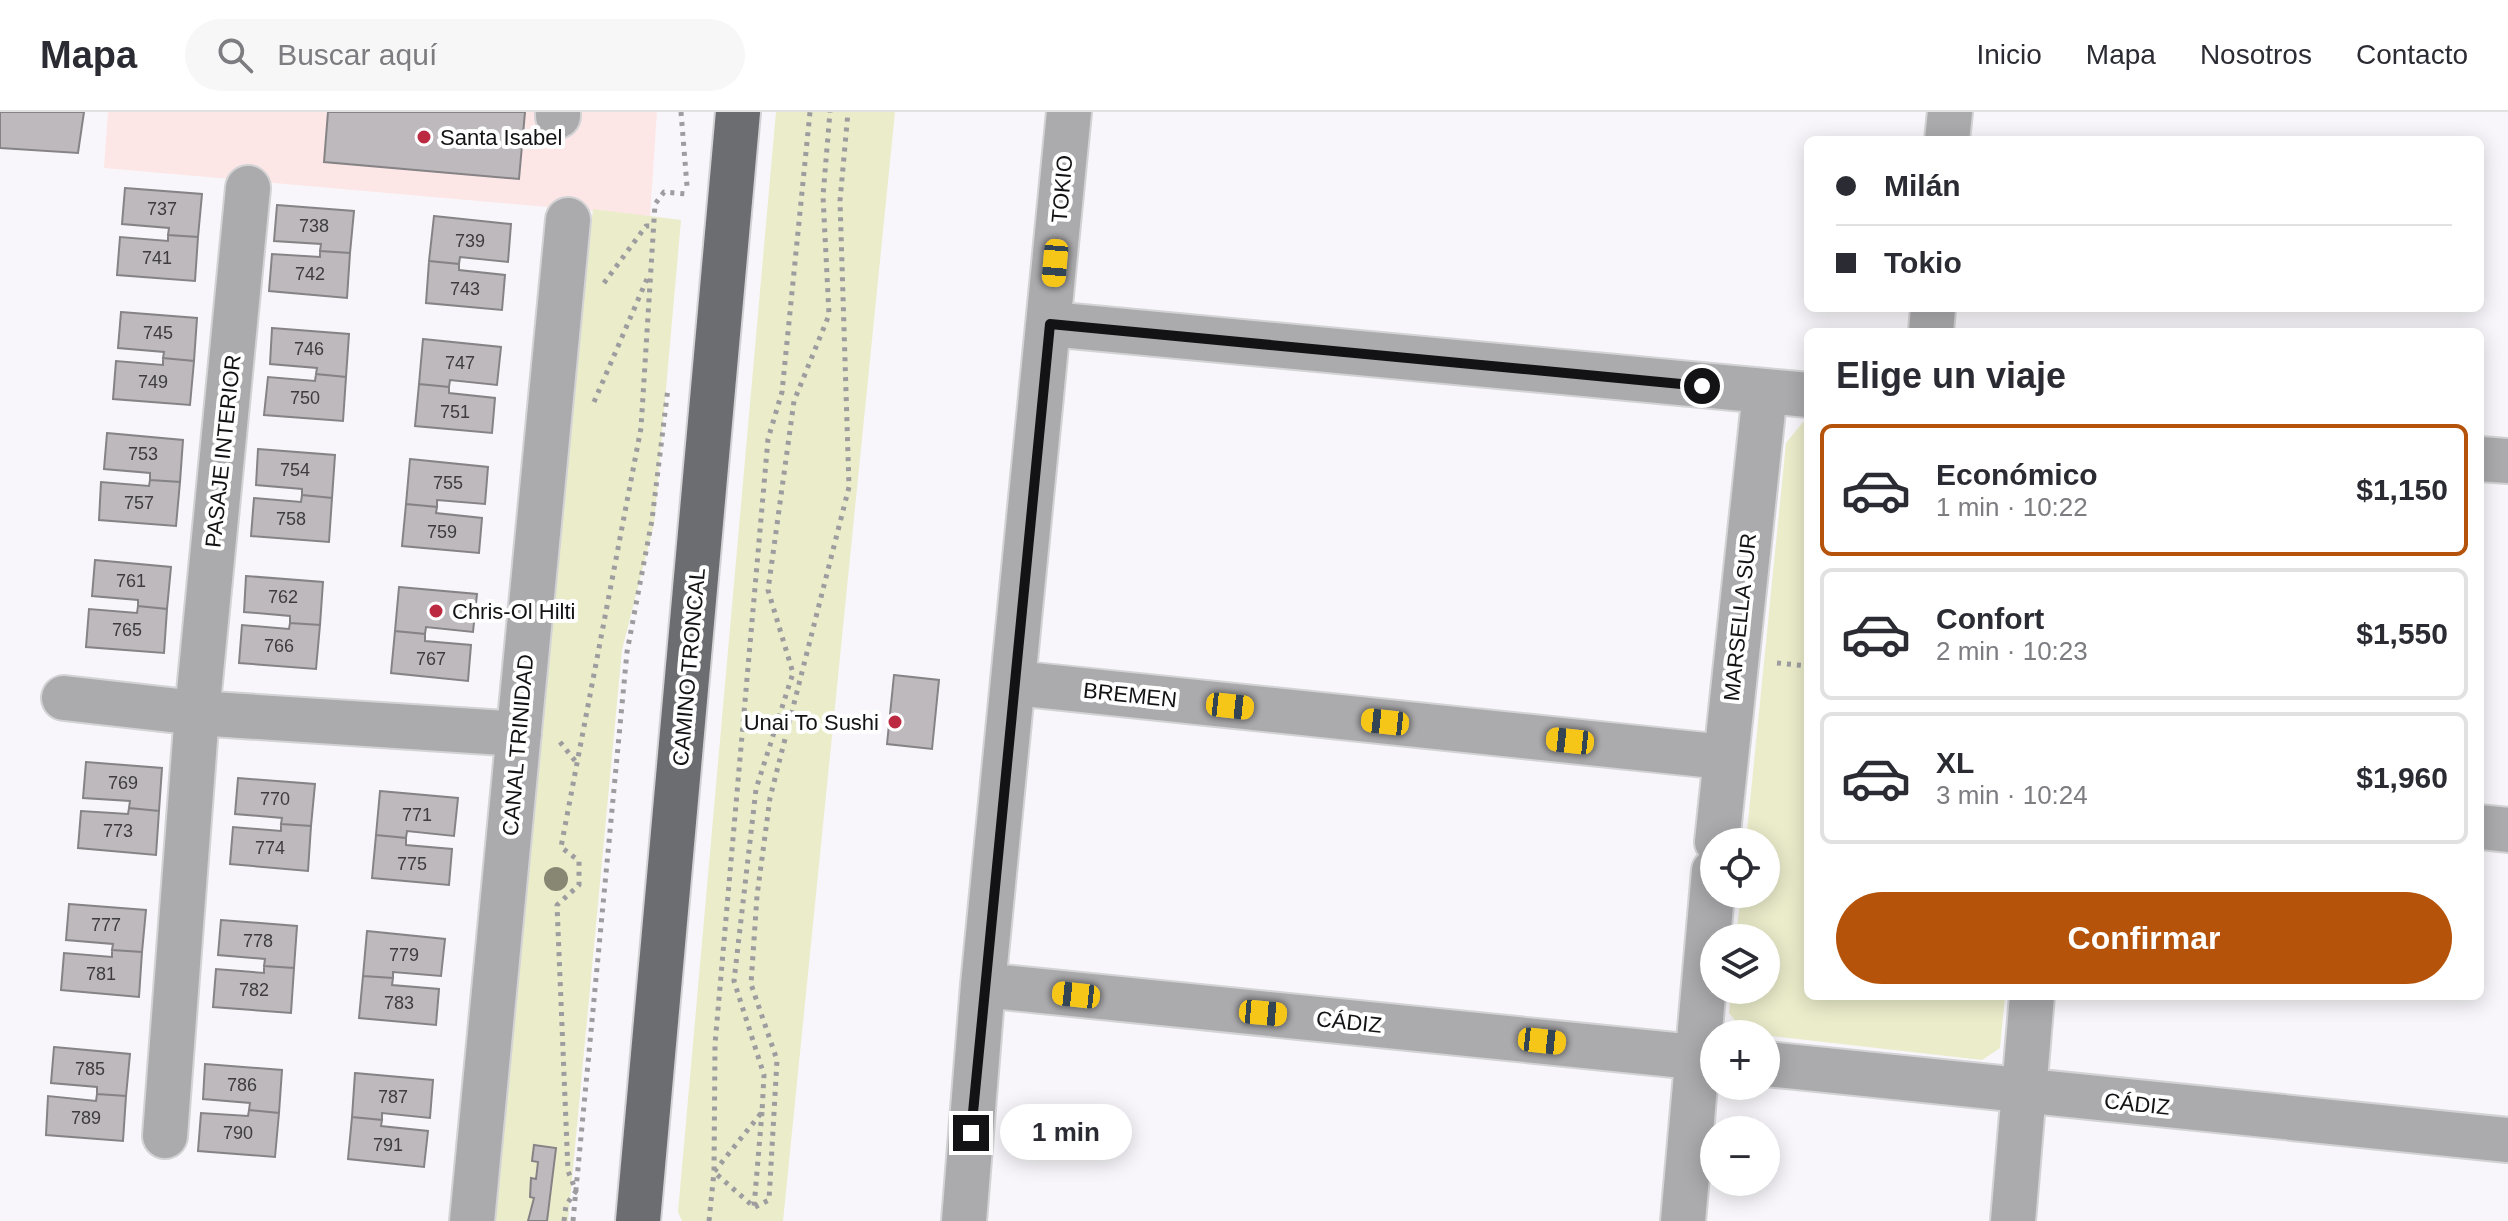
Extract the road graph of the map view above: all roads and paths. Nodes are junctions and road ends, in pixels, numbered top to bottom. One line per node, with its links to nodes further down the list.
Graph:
1 (681, 112): 10 (path)
2 (738, 112): 44 (main road, CAMINO TRONCAL)
3 (810, 112): 38 (path)
4 (830, 112): 35 (path)
5 (848, 112): 40 (path)
6 (1069, 112): 13 (street, TOKIO)
7 (1950, 112): 8 (street)
8 (1947, 136)
9 (248, 188): 21 (street, PASAJE INTERIOR)
10 (687, 194): 11 (path); 39 (path)
11 (686, 209)
12 (568, 220): 22 (street, CANAL TRINIDAD)
13 (1050, 324): 15 (street); 19 (street, TOKIO)
14 (669, 385): 39 (path)
15 (1765, 392): 16 (street); 23 (street, MARSELLA SUR)
16 (1804, 395)
17 (2484, 459): 18 (street)
18 (2508, 461)
19 (1014, 683): 23 (street, BREMEN); 28 (street, TOKIO)
20 (64, 698): 21 (street)
21 (197, 713): 22 (street); 36 (street, PASAJE INTERIOR)
22 (519, 734): 41 (street, CANAL TRINIDAD)
23 (1724, 757): 25 (street, MARSELLA SUR)
24 (2484, 827): 26 (street)
25 (1718, 828)
26 (2508, 830)
27 (1712, 908): 30 (street)
28 (983, 985): 31 (street, CÁDIZ); 46 (street, TOKIO)
29 (2032, 1000): 33 (street)
30 (1708, 1020)
31 (1700, 1057)
32 (1780, 1066): 33 (street, CÁDIZ)
33 (2023, 1093): 37 (street, CÁDIZ); 48 (street)
34 (1700, 1100): 47 (street)
35 (762, 1112): 38 (path); 40 (path)
36 (165, 1136)
37 (2508, 1140)
38 (714, 1172): 40 (path); 45 (path)
39 (576, 1191): 42 (path); 43 (path)
40 (754, 1207)
41 (472, 1221)
42 (564, 1221)
43 (573, 1221)
44 (638, 1221)
45 (709, 1221)
46 (964, 1221)
47 (1683, 1221)
48 (2013, 1221)

